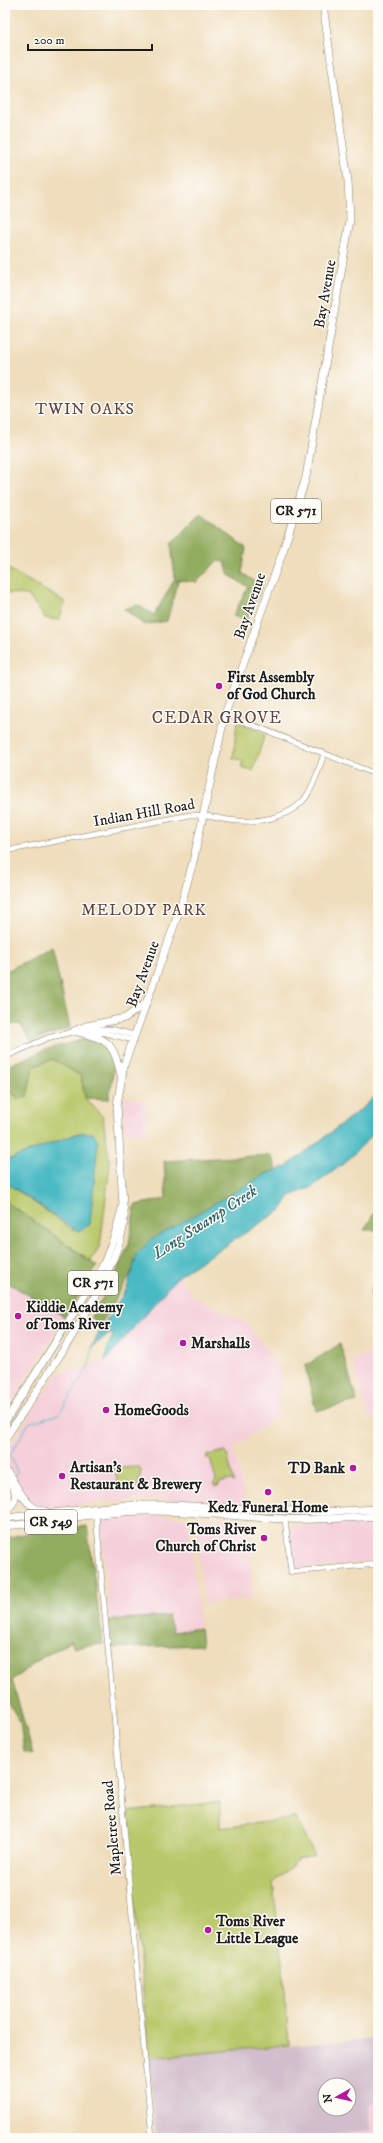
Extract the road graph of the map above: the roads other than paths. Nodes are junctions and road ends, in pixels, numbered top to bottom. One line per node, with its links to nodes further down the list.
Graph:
1 (323, 5): 2 (main road, Bay Avenue / CR 571)
2 (225, 714): 3 (street); 5 (main road, Bay Avenue / CR 571)
3 (324, 754): 4 (street); 5 (street, Indian Hill Road)
4 (378, 775)
5 (203, 814): 6 (street, Indian Hill Road); 7 (main road, Bay Avenue / CR 571)
6 (5, 851)
7 (147, 1002): 8 (main road); 9 (main road, Bay Avenue / CR 571)
8 (74, 1031): 9 (street); 10 (street); 11 (main road)
9 (134, 1038): 11 (main road, Bay Avenue / CR 571)
10 (5, 1057)
11 (121, 1077): 12 (main road, Bay Avenue / CR 571)
12 (123, 1205): 13 (main road, Bay Avenue / CR 571); 13 (main road, Bay Avenue / CR 571)
13 (45, 1368): 14 (main road); 15 (main road, Bay Avenue / CR 571)
14 (44, 1378): 15 (main road); 18 (main road)
15 (31, 1381): 16 (main road, Bay Avenue / CR 571); 17 (main road)
16 (5, 1422)
17 (5, 1430)
18 (5, 1439)
19 (5, 1468): 20 (main road)
20 (9, 1479): 22 (main road); 23 (main road)
21 (378, 1509): 23 (main road, CR 549)
22 (5, 1512)
23 (58, 1512): 26 (main road, CR 549)
24 (96, 1515): 27 (main road, CR 549); 28 (main road, CR 549); 32 (street, Mapletree Road)
25 (378, 1516): 27 (main road, CR 549)
26 (5, 1518)
27 (285, 1519): 31 (street)
28 (15, 1525): 29 (main road, CR 549); 30 (main road)
29 (5, 1526)
30 (5, 1532)
31 (378, 1564)
32 (152, 2138)

